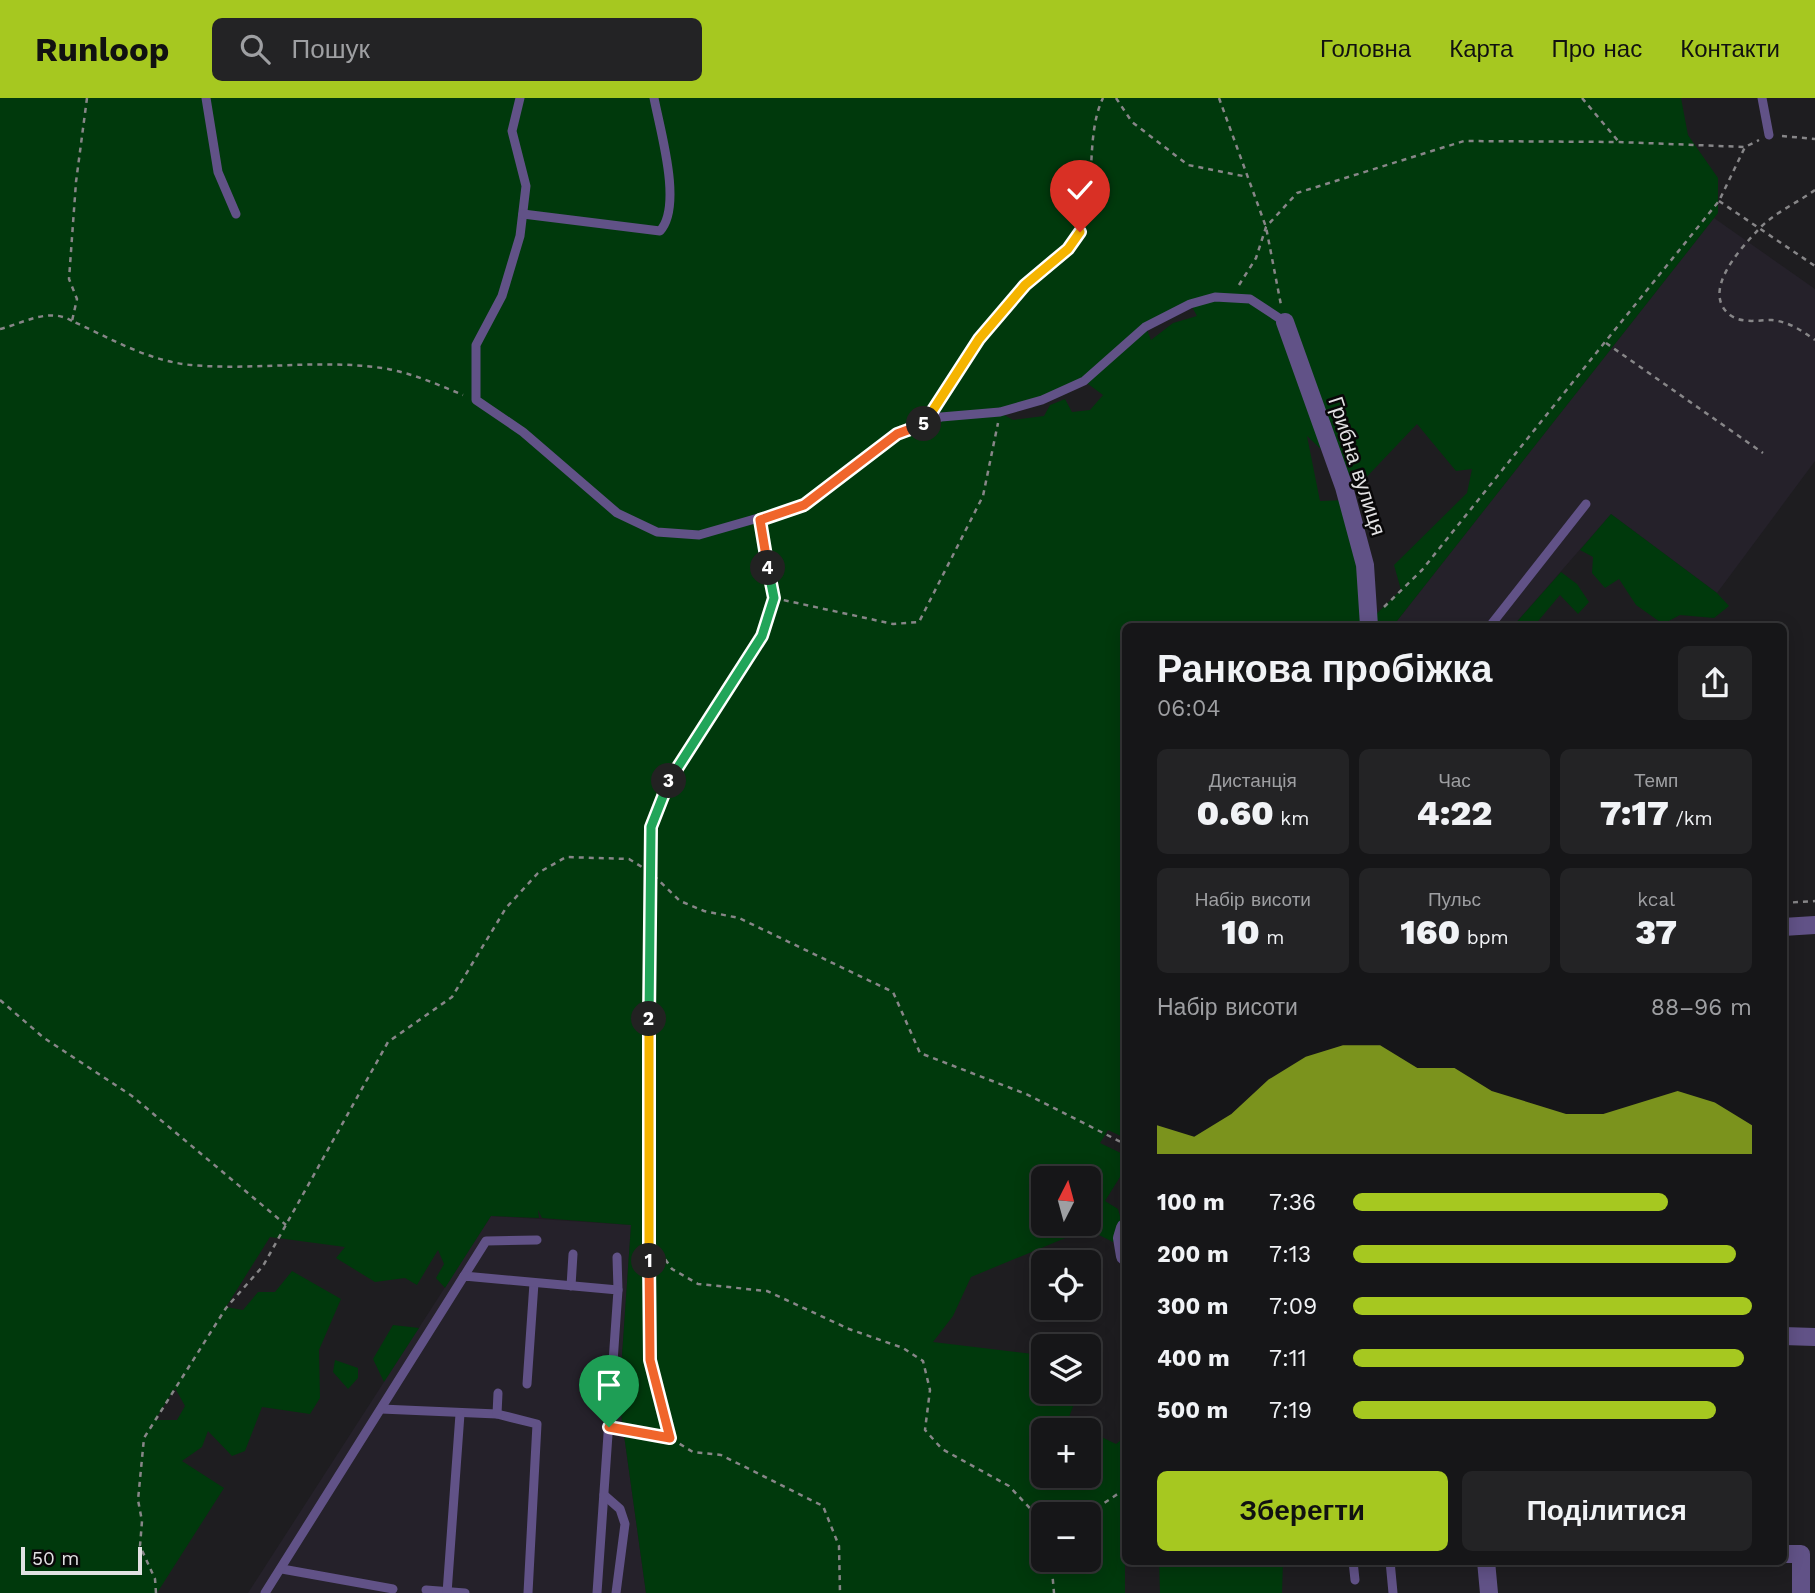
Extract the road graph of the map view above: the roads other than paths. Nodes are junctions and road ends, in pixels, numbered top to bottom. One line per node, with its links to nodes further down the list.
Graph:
1 (206, 98): 6 (lane)
2 (520, 98): 7 (lane)
3 (654, 98): 7 (lane)
4 (1762, 98): 5 (lane)
5 (1769, 135)
6 (236, 214)
7 (523, 214): 8 (lane)
8 (1285, 322): 10 (street, Грибна вулиця)
9 (1587, 504): 11 (lane)
10 (1369, 623)
11 (1492, 623)
12 (1815, 925): 13 (street)
13 (1787, 927)
14 (537, 1240): 17 (lane)
15 (573, 1254): 19 (lane)
16 (617, 1257): 20 (lane)
17 (464, 1276): 18 (lane); 25 (lane)
18 (534, 1283): 19 (lane); 23 (lane)
19 (571, 1286): 20 (lane)
20 (618, 1290): 28 (lane)
21 (1787, 1336): 22 (street)
22 (1815, 1337)
23 (527, 1384)
24 (498, 1394): 27 (lane)
25 (381, 1409): 26 (lane); 33 (lane)
26 (460, 1414): 27 (lane); 37 (lane)
27 (497, 1414): 40 (lane)
28 (604, 1495): 41 (lane); 42 (lane)
29 (1800, 1554): 45 (street)
30 (1353, 1565): 34 (lane)
31 (1390, 1565): 43 (lane)
32 (1486, 1565): 44 (street)
33 (282, 1569): 35 (lane); 38 (lane)
34 (1354, 1580)
35 (393, 1589)
36 (426, 1590): 37 (lane)
37 (447, 1592): 39 (lane)
38 (265, 1593)
39 (465, 1593)
40 (528, 1593)
41 (597, 1593)
42 (616, 1593)
43 (1393, 1593)
44 (1489, 1593)
45 (1801, 1593)

